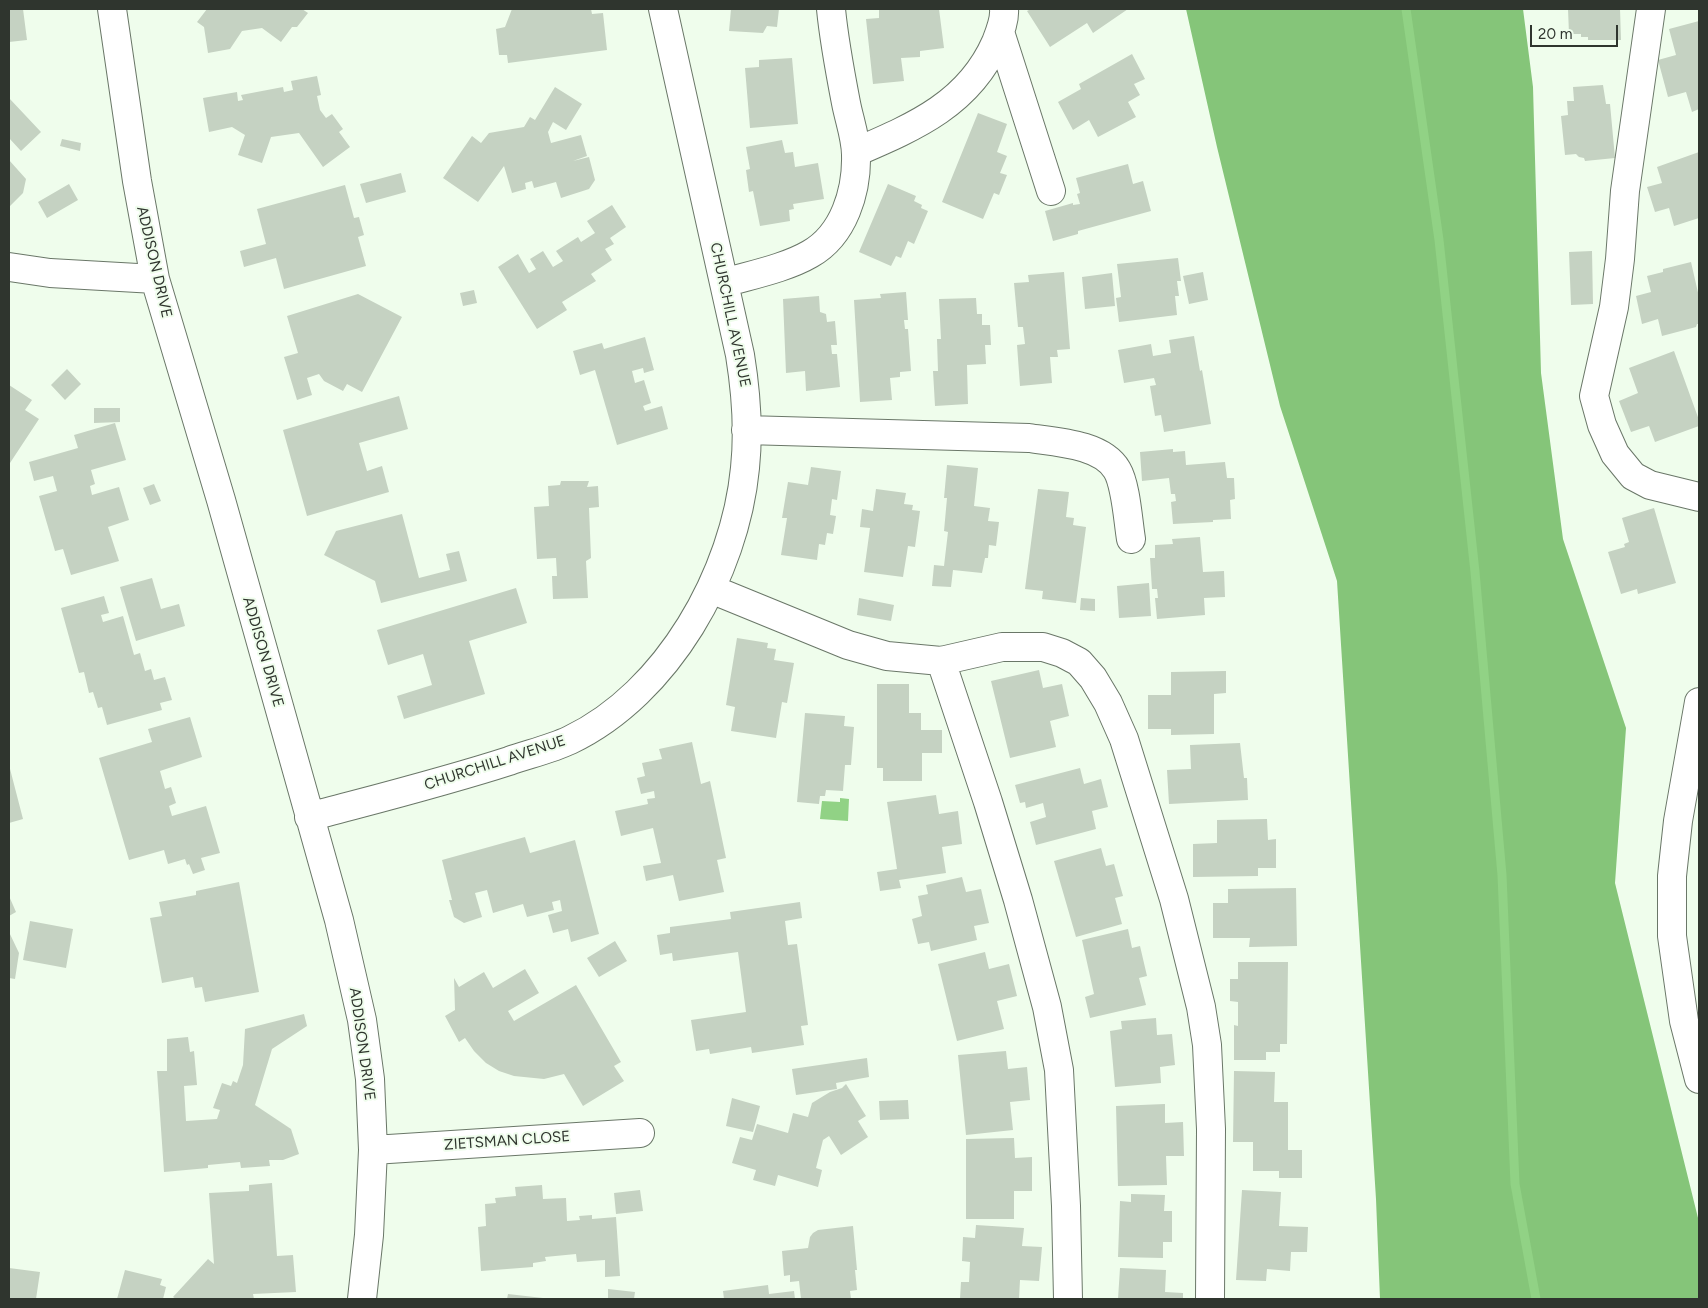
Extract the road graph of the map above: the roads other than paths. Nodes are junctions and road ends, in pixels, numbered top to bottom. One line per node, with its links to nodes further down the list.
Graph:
1 (112, 9): 9 (street, ADDISON DRIVE)
2 (663, 9): 10 (street, CHURCHILL AVENUE)
3 (831, 9): 6 (street)
4 (1651, 9): 12 (street)
5 (1002, 20): 6 (street); 7 (street)
6 (856, 152): 10 (street)
7 (1051, 191)
8 (9, 267): 9 (street)
9 (155, 279): 17 (street, ADDISON DRIVE)
10 (724, 283): 11 (street, CHURCHILL AVENUE)
11 (746, 430): 13 (street); 14 (street, CHURCHILL AVENUE)
12 (1699, 498)
13 (1131, 539)
14 (711, 589): 15 (street); 17 (street, CHURCHILL AVENUE)
15 (941, 661): 22 (street); 23 (street)
16 (1699, 702): 18 (street)
17 (309, 817): 20 (street, ADDISON DRIVE)
18 (1699, 1079)
19 (640, 1132): 20 (street, ZIETSMAN CLOSE)
20 (373, 1150): 21 (street, ADDISON DRIVE)
21 (362, 1299)
22 (1068, 1299)
23 (1210, 1299)

